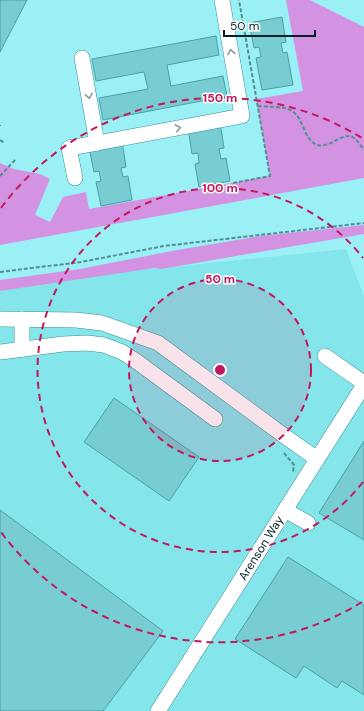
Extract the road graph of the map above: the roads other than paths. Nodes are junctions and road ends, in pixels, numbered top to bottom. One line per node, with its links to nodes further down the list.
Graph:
1 (222, 0): 3 (street, one-way to 1)
2 (82, 58): 3 (street, one-way to 3)
3 (97, 143): 4 (street)
4 (75, 178)
5 (0, 319): 6 (street)
6 (22, 319): 7 (street); 12 (street)
7 (22, 349): 8 (street); 11 (street)
8 (0, 352)
9 (325, 356): 10 (street, Arenson Way)
10 (364, 384): 12 (street, Arenson Way)
11 (215, 419)
12 (317, 459): 13 (street, Arenson Way)
13 (285, 510): 14 (street); 15 (street, Arenson Way)
14 (308, 523)
15 (158, 711)

